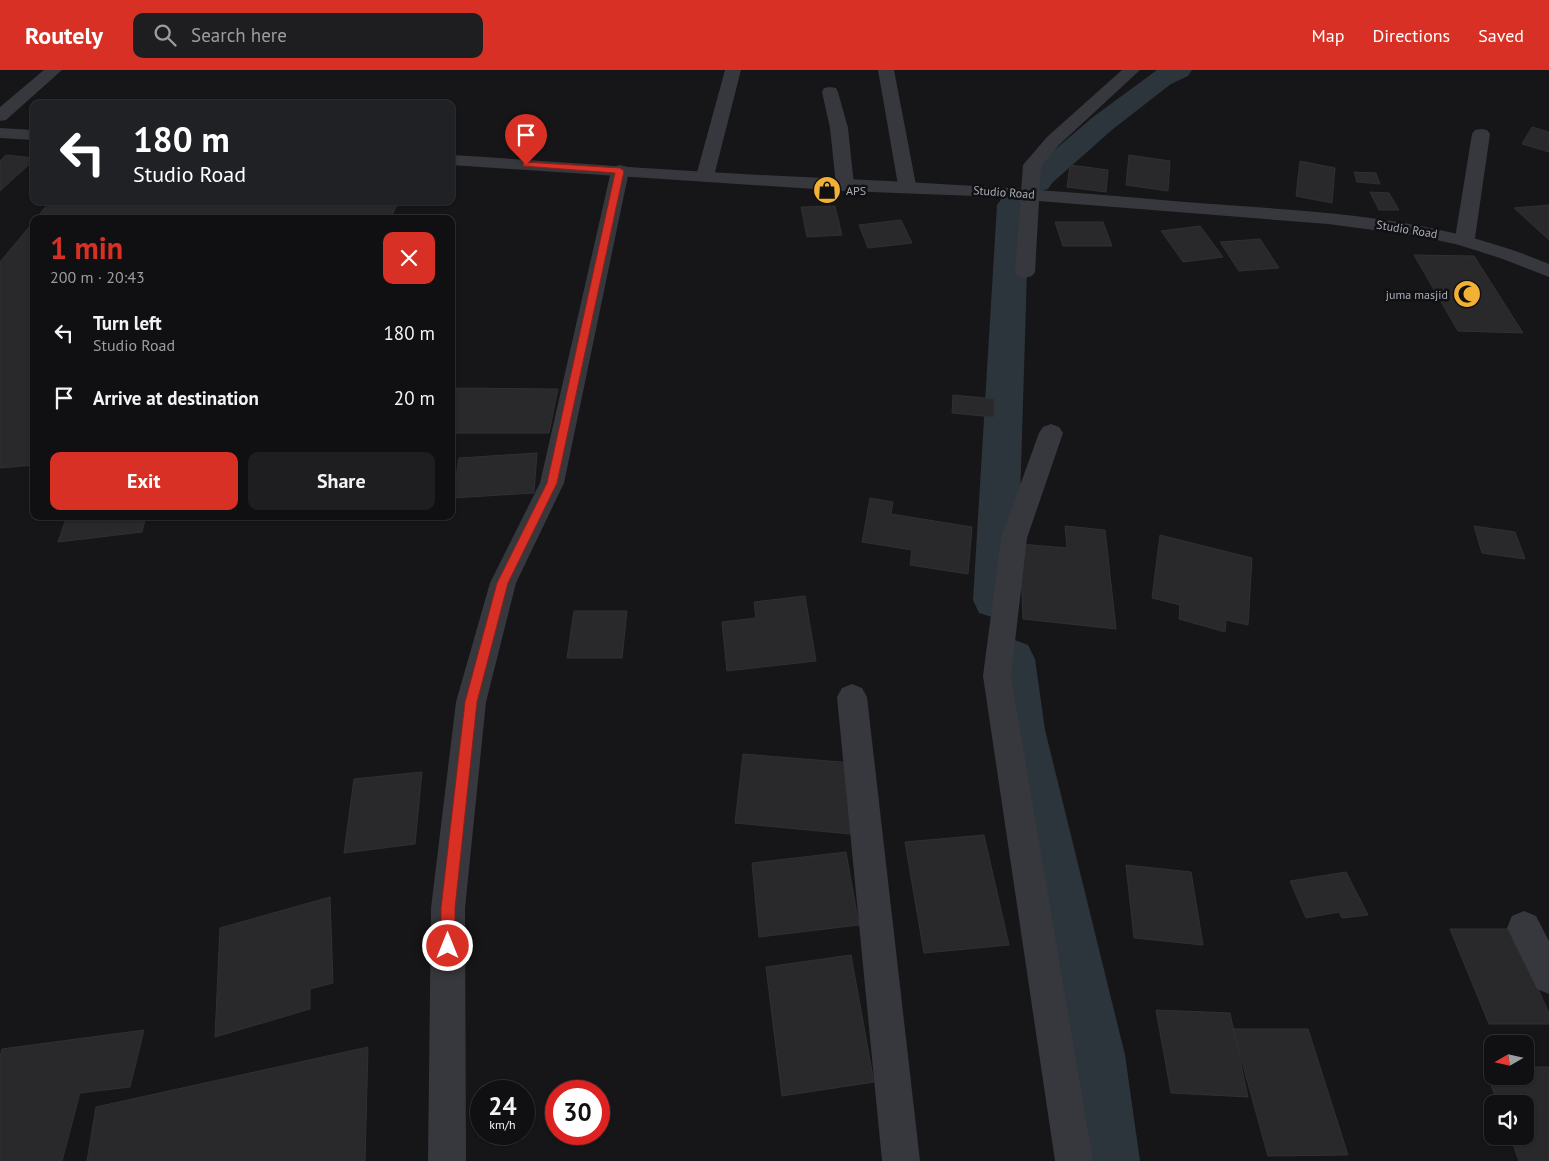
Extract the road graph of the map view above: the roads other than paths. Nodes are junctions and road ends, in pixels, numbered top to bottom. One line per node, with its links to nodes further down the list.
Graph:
1 (54, 70): 6 (street)
2 (733, 70): 12 (street)
3 (886, 70): 14 (street)
4 (1132, 70): 15 (street)
5 (830, 92): 13 (street)
6 (0, 116)
7 (0, 133): 9 (street)
8 (1481, 134): 16 (street)
9 (30, 135)
10 (455, 160): 11 (street, Studio Road)
11 (620, 171): 12 (street, Studio Road); 23 (street)
12 (705, 176): 13 (street, Studio Road)
13 (845, 185): 14 (street, Studio Road)
14 (906, 186): 15 (street, Studio Road)
15 (1031, 194): 16 (street, Studio Road); 18 (street)
16 (1465, 238): 17 (street, Studio Road)
17 (1549, 271)
18 (1025, 272)
19 (1051, 433): 25 (street)
20 (852, 698): 24 (street)
21 (1524, 928): 22 (street)
22 (1549, 977)
23 (447, 1161)
24 (901, 1161)
25 (1074, 1161)

